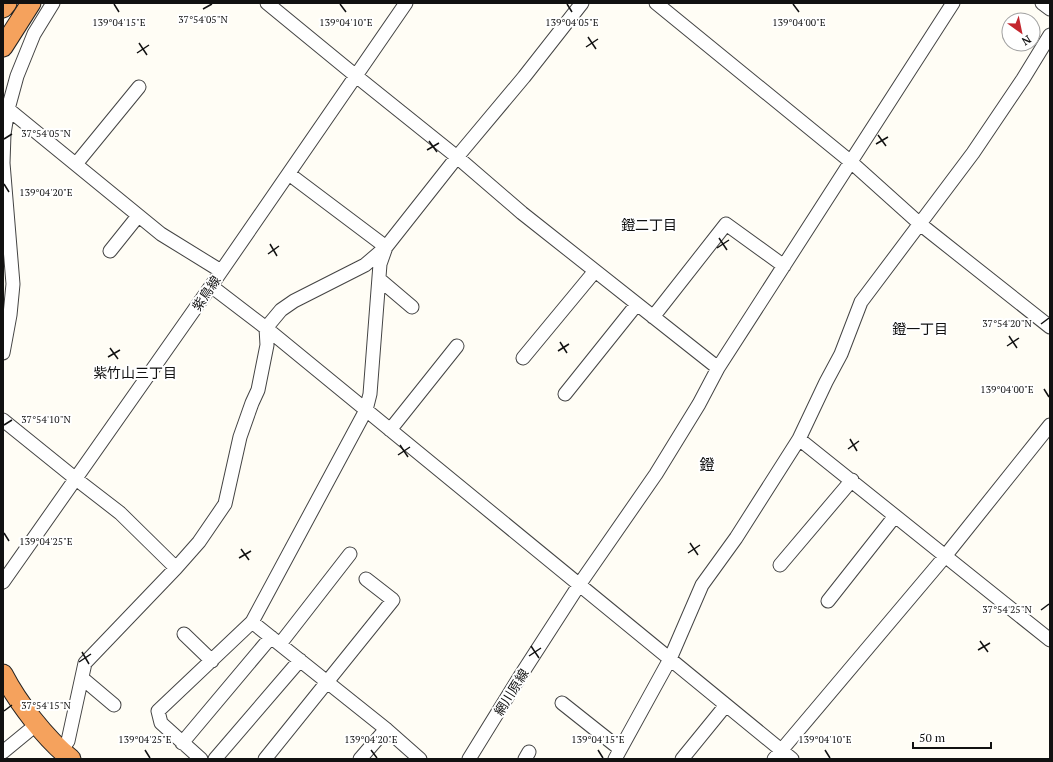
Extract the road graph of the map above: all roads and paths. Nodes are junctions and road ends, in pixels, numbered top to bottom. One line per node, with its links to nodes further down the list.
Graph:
1 (7, 3): 10 (highway)
2 (31, 3): 13 (highway)
3 (53, 3): 16 (street)
4 (267, 3): 14 (street)
5 (406, 3): 14 (street, 紫鳥線)
6 (582, 3): 17 (street)
7 (656, 3): 18 (street)
8 (953, 3): 18 (street, 網川原線)
9 (1042, 3): 11 (street)
10 (3, 8)
11 (1050, 9)
12 (1050, 35): 22 (street)
13 (3, 47)
14 (356, 76): 17 (street); 20 (street, 紫鳥線)
15 (139, 87): 19 (street)
16 (8, 109): 19 (street); 36 (street)
17 (457, 156): 23 (street); 27 (street)
18 (851, 162): 22 (street); 25 (street, 網川原線)
19 (76, 164): 21 (street)
20 (289, 174): 23 (street); 26 (street, 紫鳥線)
21 (138, 216): 24 (street); 26 (street)
22 (920, 224): 33 (street); 44 (street)
23 (386, 248): 28 (street); 34 (street)
24 (110, 251)
25 (784, 266): 32 (street); 38 (street, 網川原線)
26 (221, 271): 29 (street, 紫鳥線)
27 (595, 271): 30 (street); 37 (street)
28 (379, 279): 31 (street); 40 (street)
29 (211, 286): 34 (street); 45 (street, 紫鳥線)
30 (637, 304): 32 (street); 39 (street)
31 (412, 307)
32 (653, 317): 38 (street)
33 (1050, 327)
34 (266, 328): 40 (street); 51 (street)
35 (457, 346): 43 (street)
36 (3, 353)
37 (523, 358)
38 (718, 368): 54 (street, 網川原線)
39 (565, 394)
40 (366, 410): 43 (street); 56 (street)
41 (3, 420): 45 (street)
42 (1050, 425): 49 (street)
43 (390, 430): 54 (street)
44 (799, 438): 46 (street); 60 (street)
45 (76, 479): 51 (street); 53 (street, 紫鳥線)
46 (852, 480): 47 (street); 50 (street)
47 (895, 516): 49 (street); 55 (street)
48 (350, 554): 59 (street)
49 (944, 556): 58 (street); 75 (street)
50 (780, 564)
51 (176, 568): 64 (street)
52 (366, 579): 65 (street)
53 (3, 582)
54 (579, 585): 60 (street); 81 (street, 網川原線)
55 (828, 601)
56 (252, 622): 59 (street); 62 (street)
57 (184, 634): 62 (street)
58 (1050, 640)
59 (275, 641): 61 (street); 71 (street)
60 (670, 659): 68 (street); 73 (street)
61 (300, 660): 65 (street); 77 (street)
62 (212, 661): 71 (street)
63 (3, 674): 69 (highway)
64 (82, 678): 67 (street); 74 (street)
65 (327, 682): 70 (street); 78 (street)
66 (562, 703): 73 (street)
67 (114, 705)
68 (726, 705): 75 (street); 82 (street)
69 (37, 724): 72 (street); 74 (highway)
70 (386, 729): 79 (street); 80 (street)
71 (182, 743): 76 (street)
72 (3, 752)
73 (618, 754)
74 (66, 755)
75 (778, 755): 83 (street)
76 (201, 759)
77 (215, 759)
78 (265, 759)
79 (360, 759)
80 (420, 759)
81 (469, 759)
82 (682, 759)
83 (792, 759)

